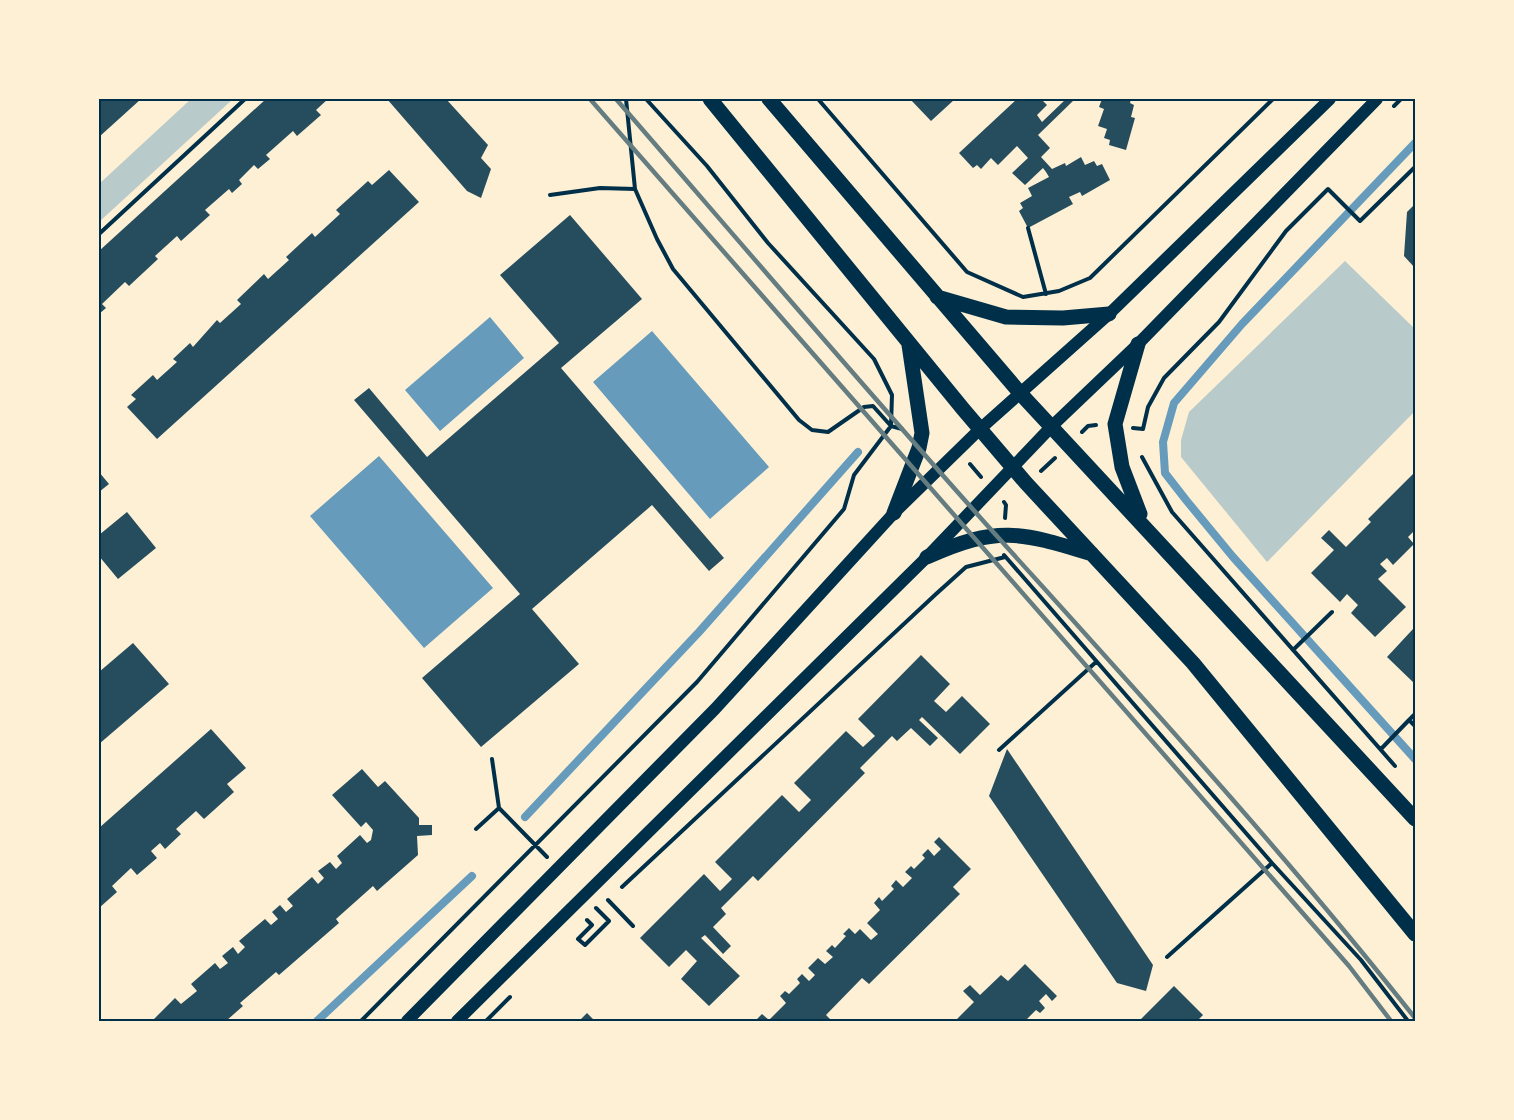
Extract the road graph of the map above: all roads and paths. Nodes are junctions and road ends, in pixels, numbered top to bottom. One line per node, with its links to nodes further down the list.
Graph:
1 (245, 99): 14 (path)
2 (626, 99): 11 (path)
3 (646, 99): 21 (path)
4 (710, 99): 18 (main road)
5 (769, 99): 16 (main road)
6 (818, 99): 15 (path)
7 (1273, 99): 15 (path)
8 (1330, 99): 17 (main road)
9 (1377, 99): 19 (main road)
10 (1415, 167): 26 (path)
11 (635, 189): 12 (path); 21 (path)
12 (550, 195)
13 (1028, 228): 15 (path)
14 (99, 234)
15 (1046, 294)
16 (937, 297): 17 (main road); 20 (main road)
17 (1109, 314): 20 (main road)
18 (909, 344): 24 (main road); 25 (main road)
19 (1138, 345): 22 (main road); 35 (main road)
20 (1020, 393): 22 (main road); 24 (main road)
21 (891, 426): 25 (path); 58 (path)
22 (1052, 426): 27 (main road); 30 (main road)
23 (1088, 426): 27 (path)
24 (981, 429): 29 (main road); 30 (main road)
25 (922, 433): 34 (main road)
26 (1135, 438)
27 (1070, 445): 31 (path); 35 (main road)
28 (1138, 448): 41 (path)
29 (958, 451): 32 (path); 34 (main road)
30 (1013, 467): 31 (main road); 32 (main road)
31 (1026, 483): 33 (path); 37 (main road)
32 (991, 489): 33 (path); 38 (main road)
33 (1006, 505): 36 (path)
34 (894, 513): 59 (main road)
35 (1143, 522): 50 (main road)
36 (1003, 534): 37 (main road); 38 (main road); 39 (path)
37 (1095, 555): 56 (main road)
38 (927, 557): 60 (main road)
39 (1005, 557): 42 (path); 55 (path)
40 (1332, 612): 41 (path)
41 (1293, 650): 46 (path)
42 (1096, 662): 47 (path); 52 (path)
43 (1415, 714): 44 (path)
44 (1409, 720): 45 (path); 46 (path)
45 (1415, 726)
46 (1381, 749): 49 (path)
47 (999, 750)
48 (492, 759): 51 (path)
49 (1401, 773)
50 (1415, 819)
51 (476, 829)
52 (1272, 863): 57 (path); 61 (path)
53 (587, 920): 54 (path)
54 (609, 921)
55 (633, 926)
56 (1415, 934)
57 (1167, 957)
58 (361, 1021)
59 (407, 1021)
60 (457, 1021)
61 (1408, 1021)

